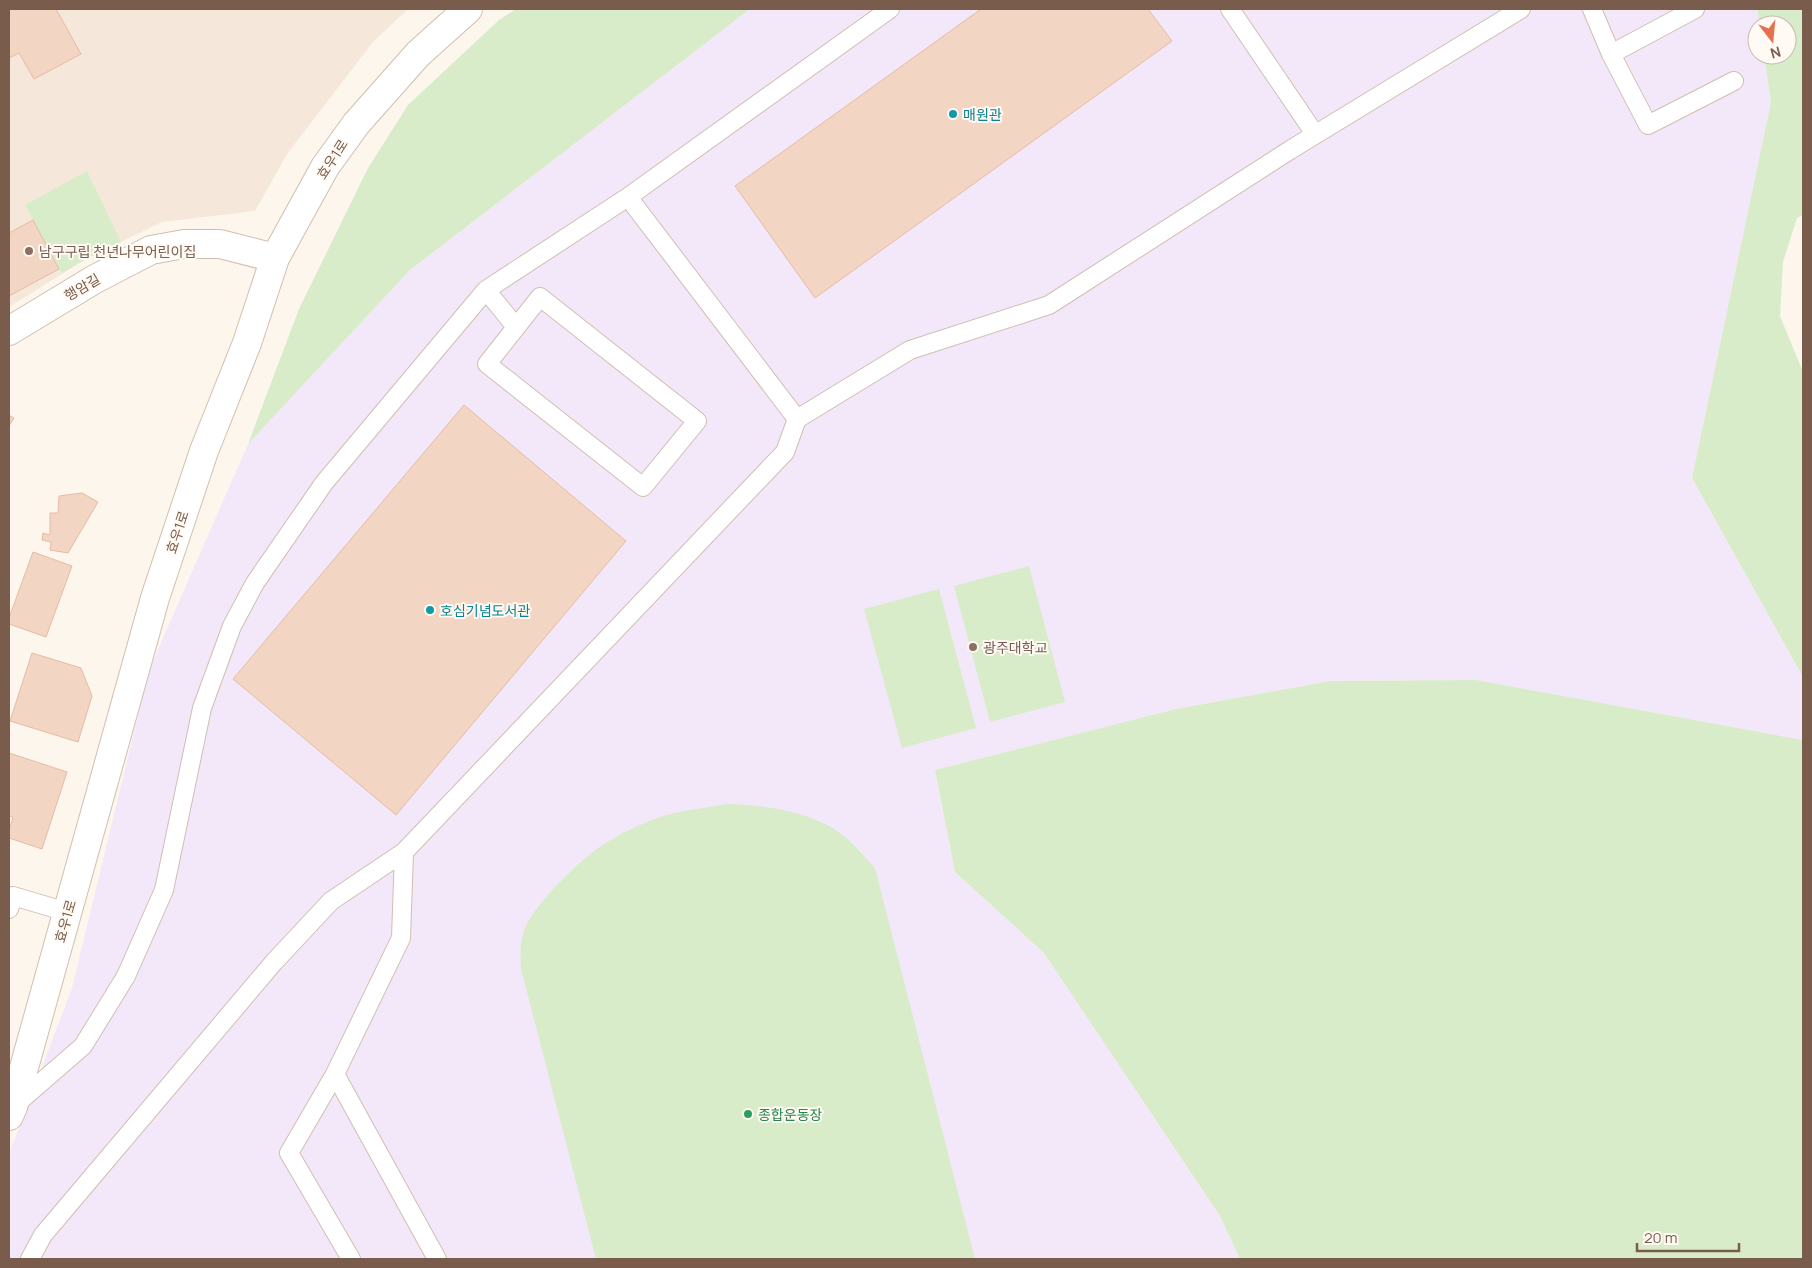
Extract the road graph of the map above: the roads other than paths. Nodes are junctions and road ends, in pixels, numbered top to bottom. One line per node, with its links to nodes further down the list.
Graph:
1 (468, 9): 11 (street, 효우1로)
2 (890, 9): 10 (lane)
3 (1230, 9): 9 (lane)
4 (1521, 9): 9 (lane)
5 (1592, 9): 7 (lane)
6 (1695, 9): 7 (lane)
7 (1611, 54): 8 (lane)
8 (1734, 82)
9 (1315, 134): 15 (lane)
10 (628, 197): 12 (lane); 15 (lane)
11 (275, 258): 14 (street, 행암길); 18 (street, 효우1로)
12 (486, 290): 13 (lane); 20 (lane)
13 (516, 327): 13 (lane)
14 (9, 331)
15 (796, 419): 16 (lane)
16 (404, 852): 19 (lane); 21 (lane)
17 (9, 909): 18 (lane)
18 (67, 912): 20 (street, 효우1로)
19 (335, 1074): 22 (lane); 23 (lane)
20 (11, 1111)
21 (30, 1259)
22 (351, 1259)
23 (438, 1259)

